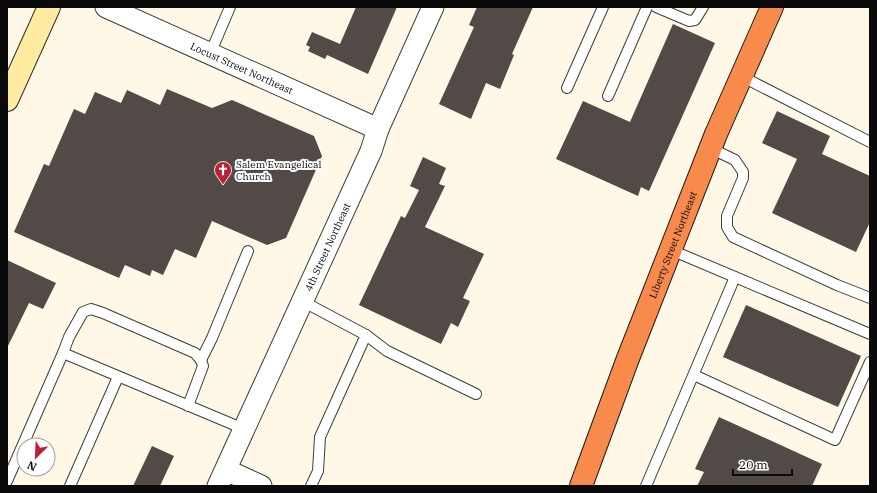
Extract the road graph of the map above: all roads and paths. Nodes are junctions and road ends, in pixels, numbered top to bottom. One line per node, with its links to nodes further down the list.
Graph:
1 (49, 7): 14 (main road)
2 (106, 7): 10 (street, Locust Street Northeast)
3 (230, 7): 10 (lane)
4 (433, 7): 15 (street, 4th Street Northeast)
5 (603, 7): 12 (lane)
6 (647, 7): 13 (lane)
7 (656, 7): 8 (lane)
8 (703, 7)
9 (772, 7): 11 (highway, Liberty Street Northeast)
10 (210, 54): 15 (street, Locust Street Northeast)
11 (741, 76): 16 (lane); 17 (highway, Liberty Street Northeast)
12 (567, 88)
13 (608, 96)
14 (7, 100)
15 (378, 129): 22 (street, 4th Street Northeast)
16 (870, 142)
17 (710, 148): 18 (highway, Liberty Street Northeast); 21 (lane)
18 (671, 250): 20 (lane); 35 (highway, Liberty Street Northeast)
19 (248, 251): 26 (lane)
20 (735, 277): 23 (lane); 28 (lane)
21 (870, 298)
22 (302, 301): 24 (lane); 32 (street, 4th Street Northeast)
23 (870, 334)
24 (366, 335): 30 (lane); 38 (lane)
25 (63, 353): 26 (lane); 29 (lane); 34 (lane)
26 (201, 360): 31 (lane)
27 (870, 362): 28 (lane)
28 (694, 375): 39 (lane)
29 (118, 377): 31 (lane); 36 (lane)
30 (476, 394)
31 (188, 406): 32 (lane)
32 (244, 429): 33 (street, 4th Street Northeast)
33 (222, 478): 37 (street)
34 (7, 481)
35 (585, 484)
36 (70, 486)
37 (261, 486)
38 (311, 486)
39 (646, 486)

